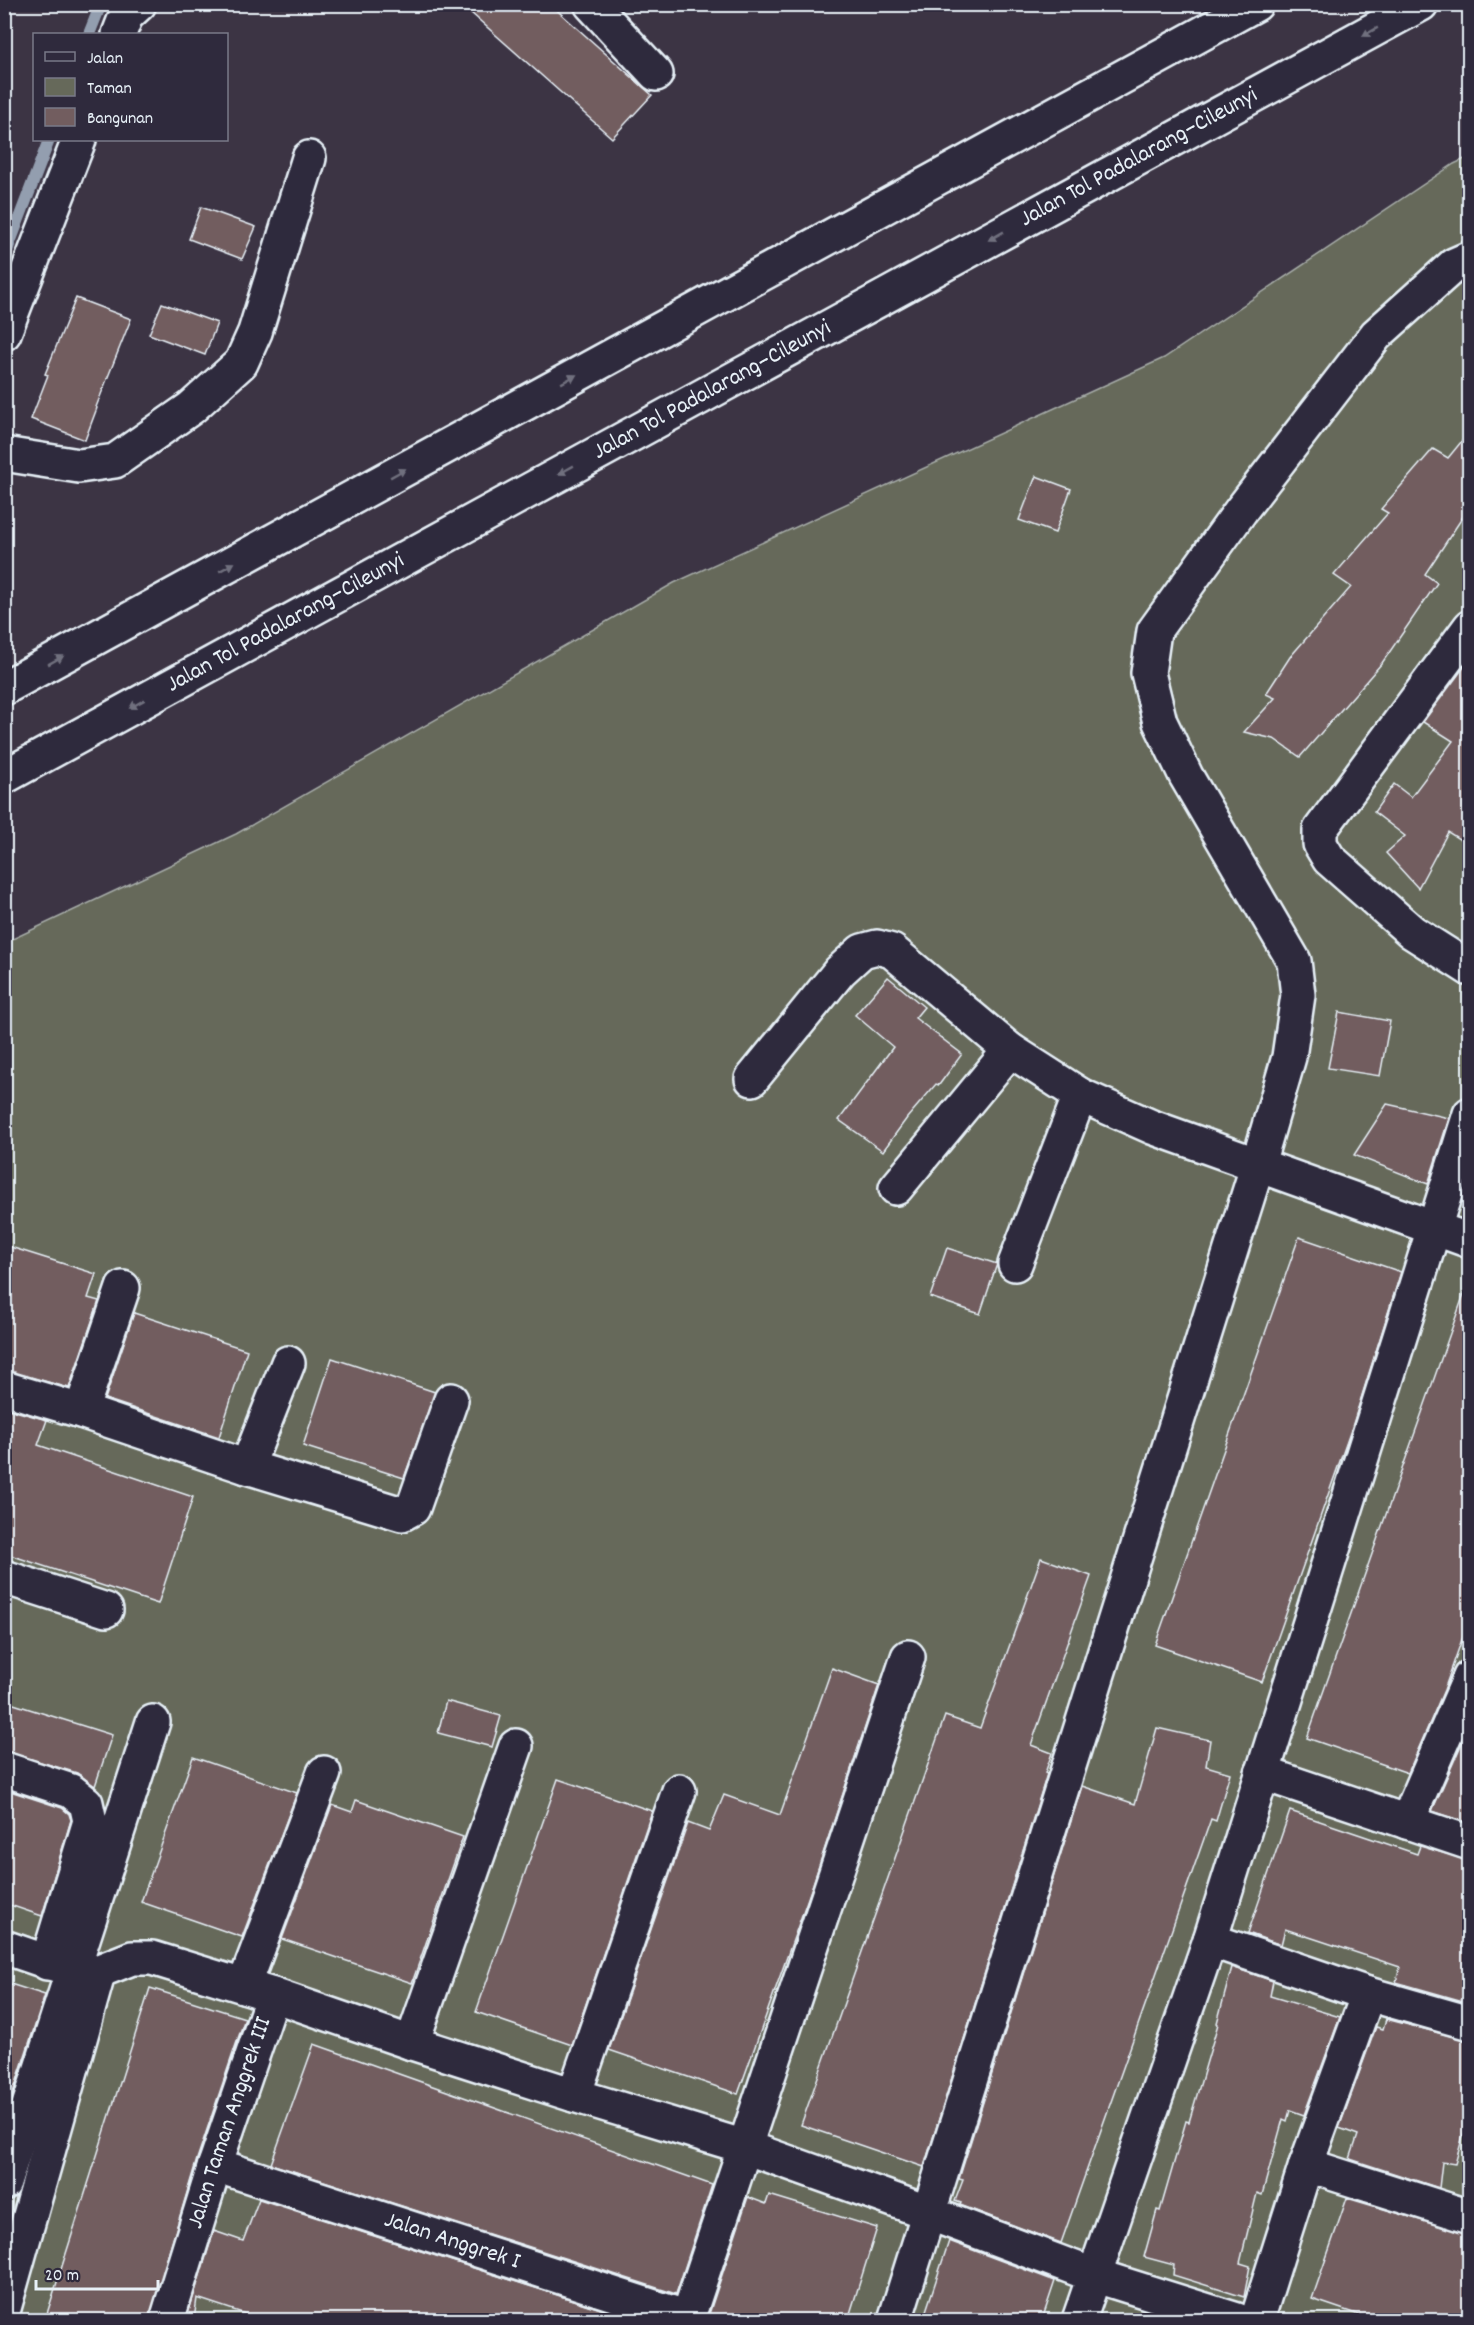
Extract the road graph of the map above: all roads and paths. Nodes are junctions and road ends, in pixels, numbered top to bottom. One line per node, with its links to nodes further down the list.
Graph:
1 (591, 4): 4 (main road)
2 (1256, 4): 11 (main road, one-way to 2)
3 (1421, 4): 12 (main road, Jalan Tol Padalarang–Cileunyi, one-way to 12)
4 (656, 74)
5 (79, 141): 8 (main road)
6 (309, 158): 9 (main road)
7 (1464, 269): 18 (main road)
8 (4, 333)
9 (4, 453)
10 (1470, 627): 13 (main road)
11 (4, 688)
12 (4, 777)
13 (1470, 969)
14 (1010, 1050): 15 (main road); 16 (main road); 19 (main road)
15 (752, 1079)
16 (1080, 1095): 18 (main road); 22 (main road)
17 (1470, 1114): 20 (main road)
18 (1258, 1164): 20 (main road); 53 (main road)
19 (896, 1188)
20 (1434, 1230): 21 (main road); 37 (main road)
21 (1470, 1241)
22 (1016, 1264)
23 (123, 1288): 27 (main road)
24 (288, 1363): 28 (main road)
25 (4, 1388): 27 (main road)
26 (451, 1400): 28 (main road)
27 (81, 1411): 28 (main road)
28 (248, 1467)
29 (4, 1577): 30 (main road)
30 (106, 1610)
31 (908, 1657): 49 (main road)
32 (1470, 1677): 39 (main road)
33 (153, 1722): 43 (main road)
34 (516, 1746): 47 (main road)
35 (4, 1769): 43 (main road)
36 (324, 1773): 44 (main road, Jalan Taman Anggrek III)
37 (1262, 1773): 39 (main road); 41 (main road)
38 (679, 1791): 48 (main road)
39 (1407, 1822): 40 (main road)
40 (1470, 1843)
41 (1210, 1940): 45 (main road); 55 (main road)
42 (4, 1947): 43 (main road)
43 (73, 1968): 44 (main road); 52 (main road); 56 (main road)
44 (259, 1991): 47 (main road); 50 (main road, Jalan Taman Anggrek III)
45 (1368, 1994): 46 (main road); 51 (main road)
46 (1470, 2024)
47 (412, 2043): 48 (main road)
48 (574, 2095): 49 (main road)
49 (745, 2147): 53 (main road); 57 (main road)
50 (215, 2164): 57 (main road, Jalan Anggrek I); 58 (main road, Jalan Taman Anggrek III)
51 (1306, 2165): 54 (main road); 62 (main road)
52 (4, 2182)
53 (928, 2213): 55 (main road); 59 (main road)
54 (1470, 2217)
55 (1093, 2275): 60 (main road); 61 (main road)
56 (5, 2306)
57 (687, 2319)
58 (166, 2320)
59 (895, 2320)
60 (1078, 2320)
61 (1238, 2320)
62 (1257, 2320)

